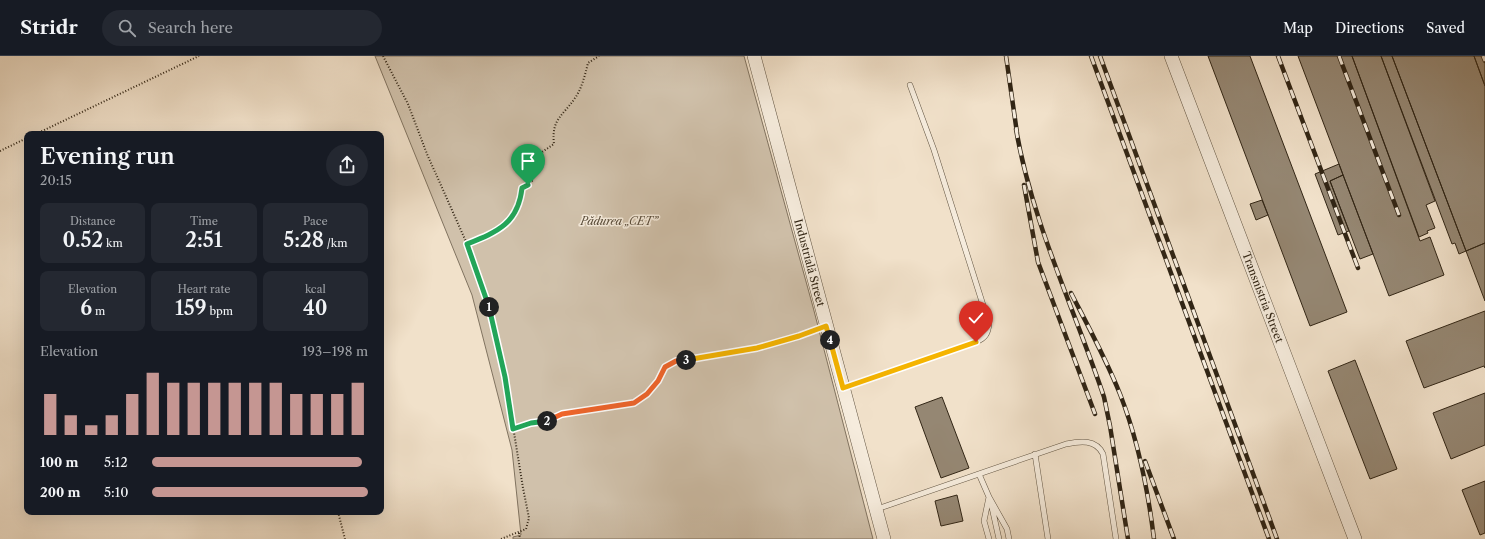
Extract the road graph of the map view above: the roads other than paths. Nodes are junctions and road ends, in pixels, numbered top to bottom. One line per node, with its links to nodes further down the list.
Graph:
1 (754, 56): 4 (street, Industrială Street)
2 (1170, 56): 15 (street, Transnistria Street)
3 (910, 85): 4 (lane)
4 (843, 388): 8 (street, Industrială Street)
5 (1035, 454): 6 (lane); 13 (lane); 14 (lane)
6 (979, 474): 7 (lane); 8 (lane)
7 (989, 497): 10 (lane); 11 (lane); 12 (lane)
8 (876, 509): 9 (street, Industrială Street)
9 (884, 539)
10 (989, 539)
11 (999, 539)
12 (1009, 539)
13 (1048, 539)
14 (1116, 539)
15 (1355, 539)

